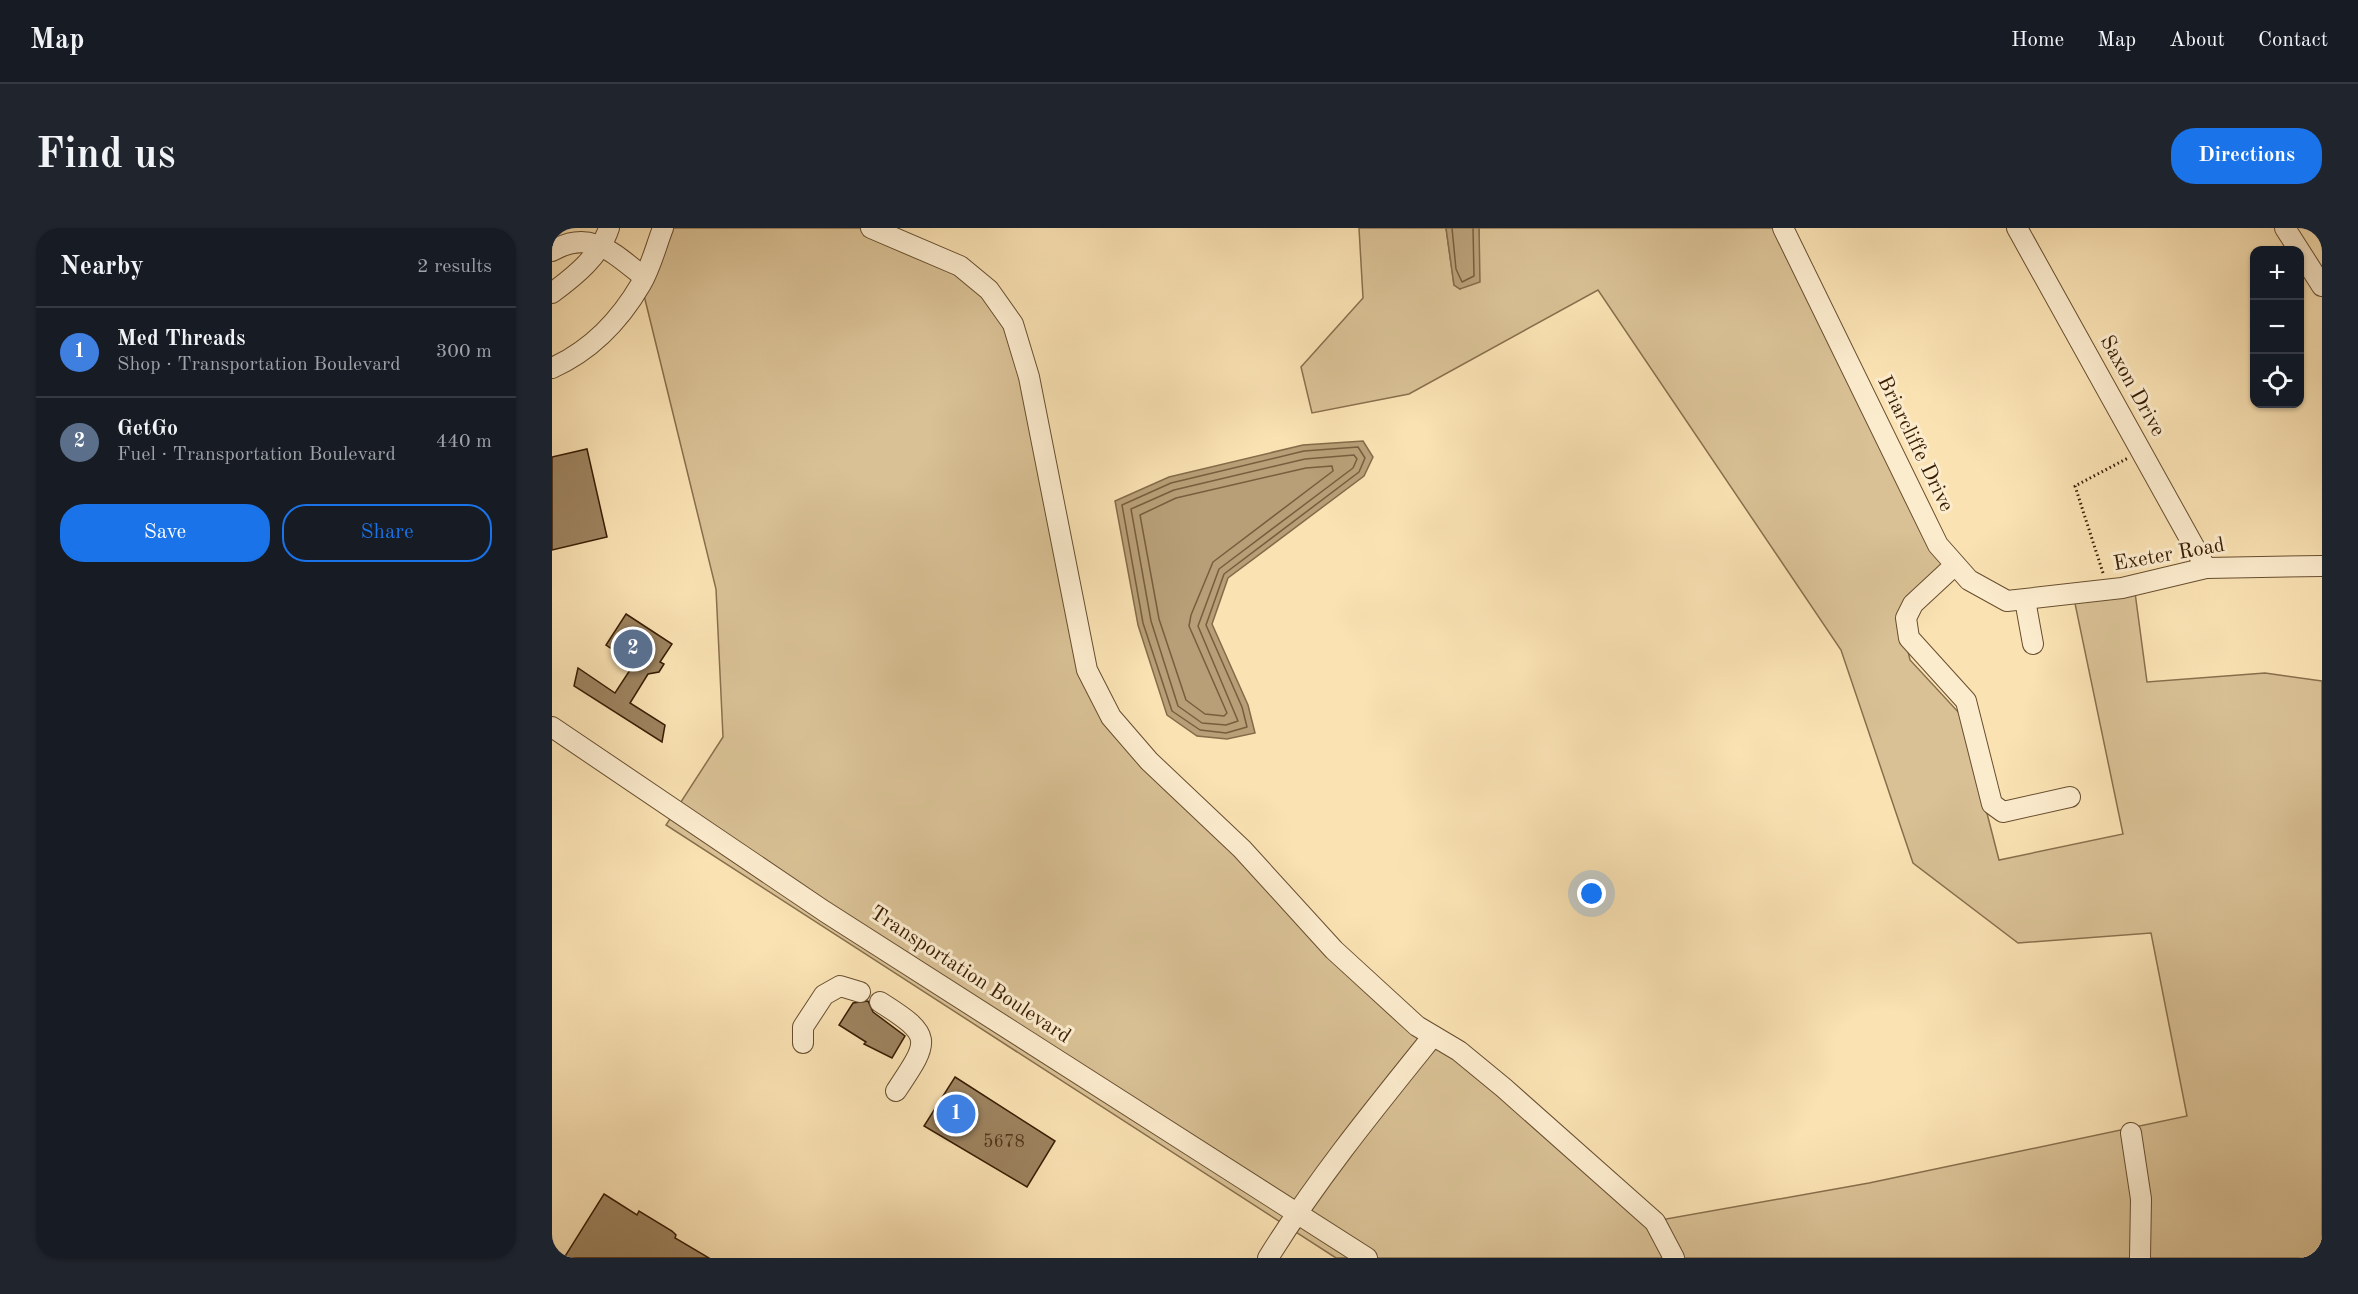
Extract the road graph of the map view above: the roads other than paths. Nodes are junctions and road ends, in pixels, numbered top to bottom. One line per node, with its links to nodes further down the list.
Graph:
1 (663, 228): 8 (street)
2 (871, 228): 21 (street)
3 (1783, 228): 12 (street, Briarcliffe Drive)
4 (2017, 228): 14 (street, Saxon Drive)
5 (2285, 228): 9 (street)
6 (606, 237): 7 (street); 8 (street); 10 (street)
7 (552, 251)
8 (644, 277): 11 (street)
9 (2322, 286)
10 (552, 293)
11 (552, 368)
12 (1955, 565): 15 (street, Briarcliffe Drive); 18 (street)
13 (2322, 566): 14 (street, Exeter Road)
14 (2206, 568): 15 (street, Exeter Road)
15 (2025, 600): 16 (street)
16 (2033, 644)
17 (552, 727): 25 (street, Transportation Boulevard)
18 (2070, 797)
19 (860, 992): 22 (street)
20 (880, 1002): 23 (street)
21 (1433, 1036): 25 (street); 28 (street)
22 (803, 1043)
23 (896, 1091)
24 (2131, 1133): 29 (street)
25 (1296, 1214): 26 (street); 27 (street, Transportation Boulevard)
26 (1268, 1258)
27 (1367, 1258)
28 (1674, 1258)
29 (2140, 1258)

